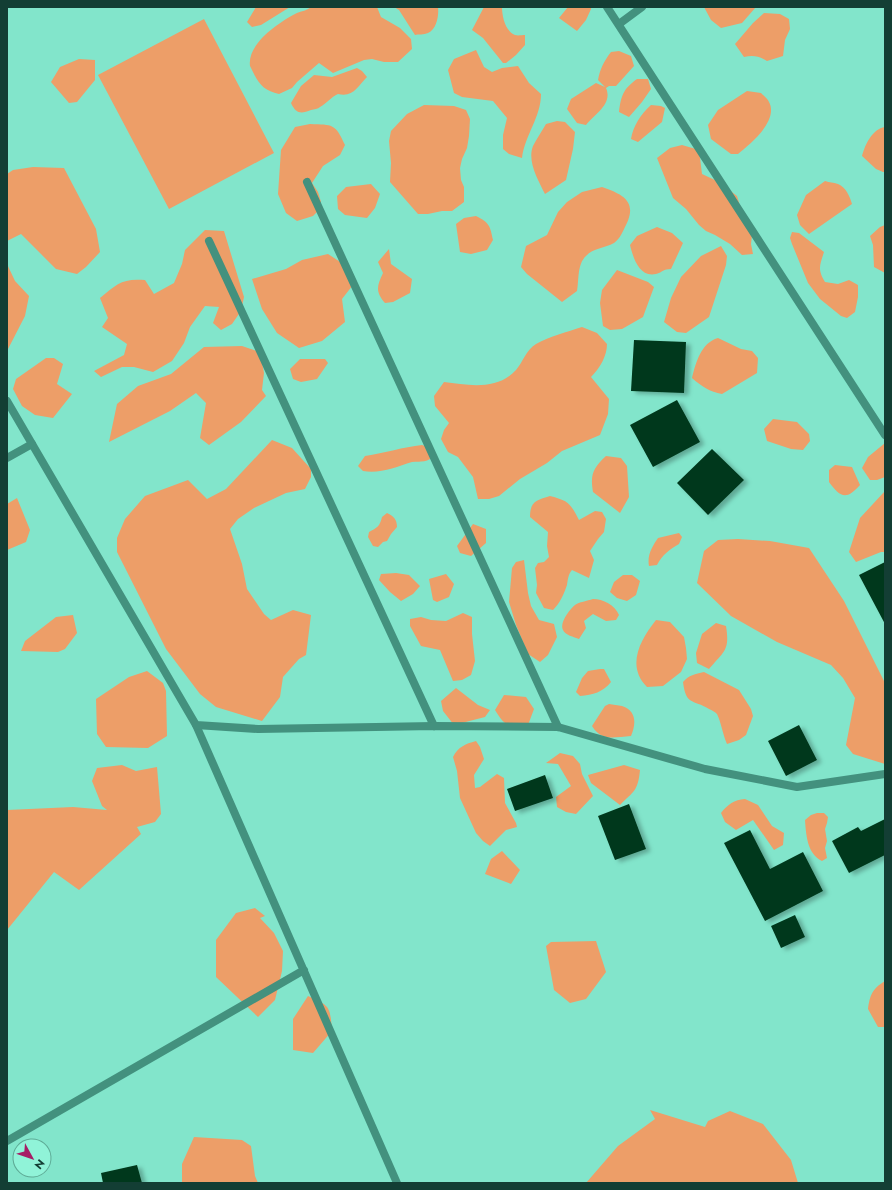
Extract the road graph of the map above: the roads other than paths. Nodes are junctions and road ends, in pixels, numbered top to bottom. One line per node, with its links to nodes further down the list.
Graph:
1 (608, 7): 3 (street)
2 (642, 7): 3 (street)
3 (619, 24): 7 (street)
4 (307, 182): 12 (street)
5 (209, 241): 11 (street)
6 (7, 402): 8 (street)
7 (885, 435)
8 (32, 444): 9 (street); 10 (street)
9 (7, 458)
10 (196, 725): 11 (street); 14 (street)
11 (434, 726): 12 (street)
12 (558, 727): 13 (street)
13 (885, 774)
14 (304, 970): 15 (street); 16 (street)
15 (7, 1141)
16 (397, 1183)

